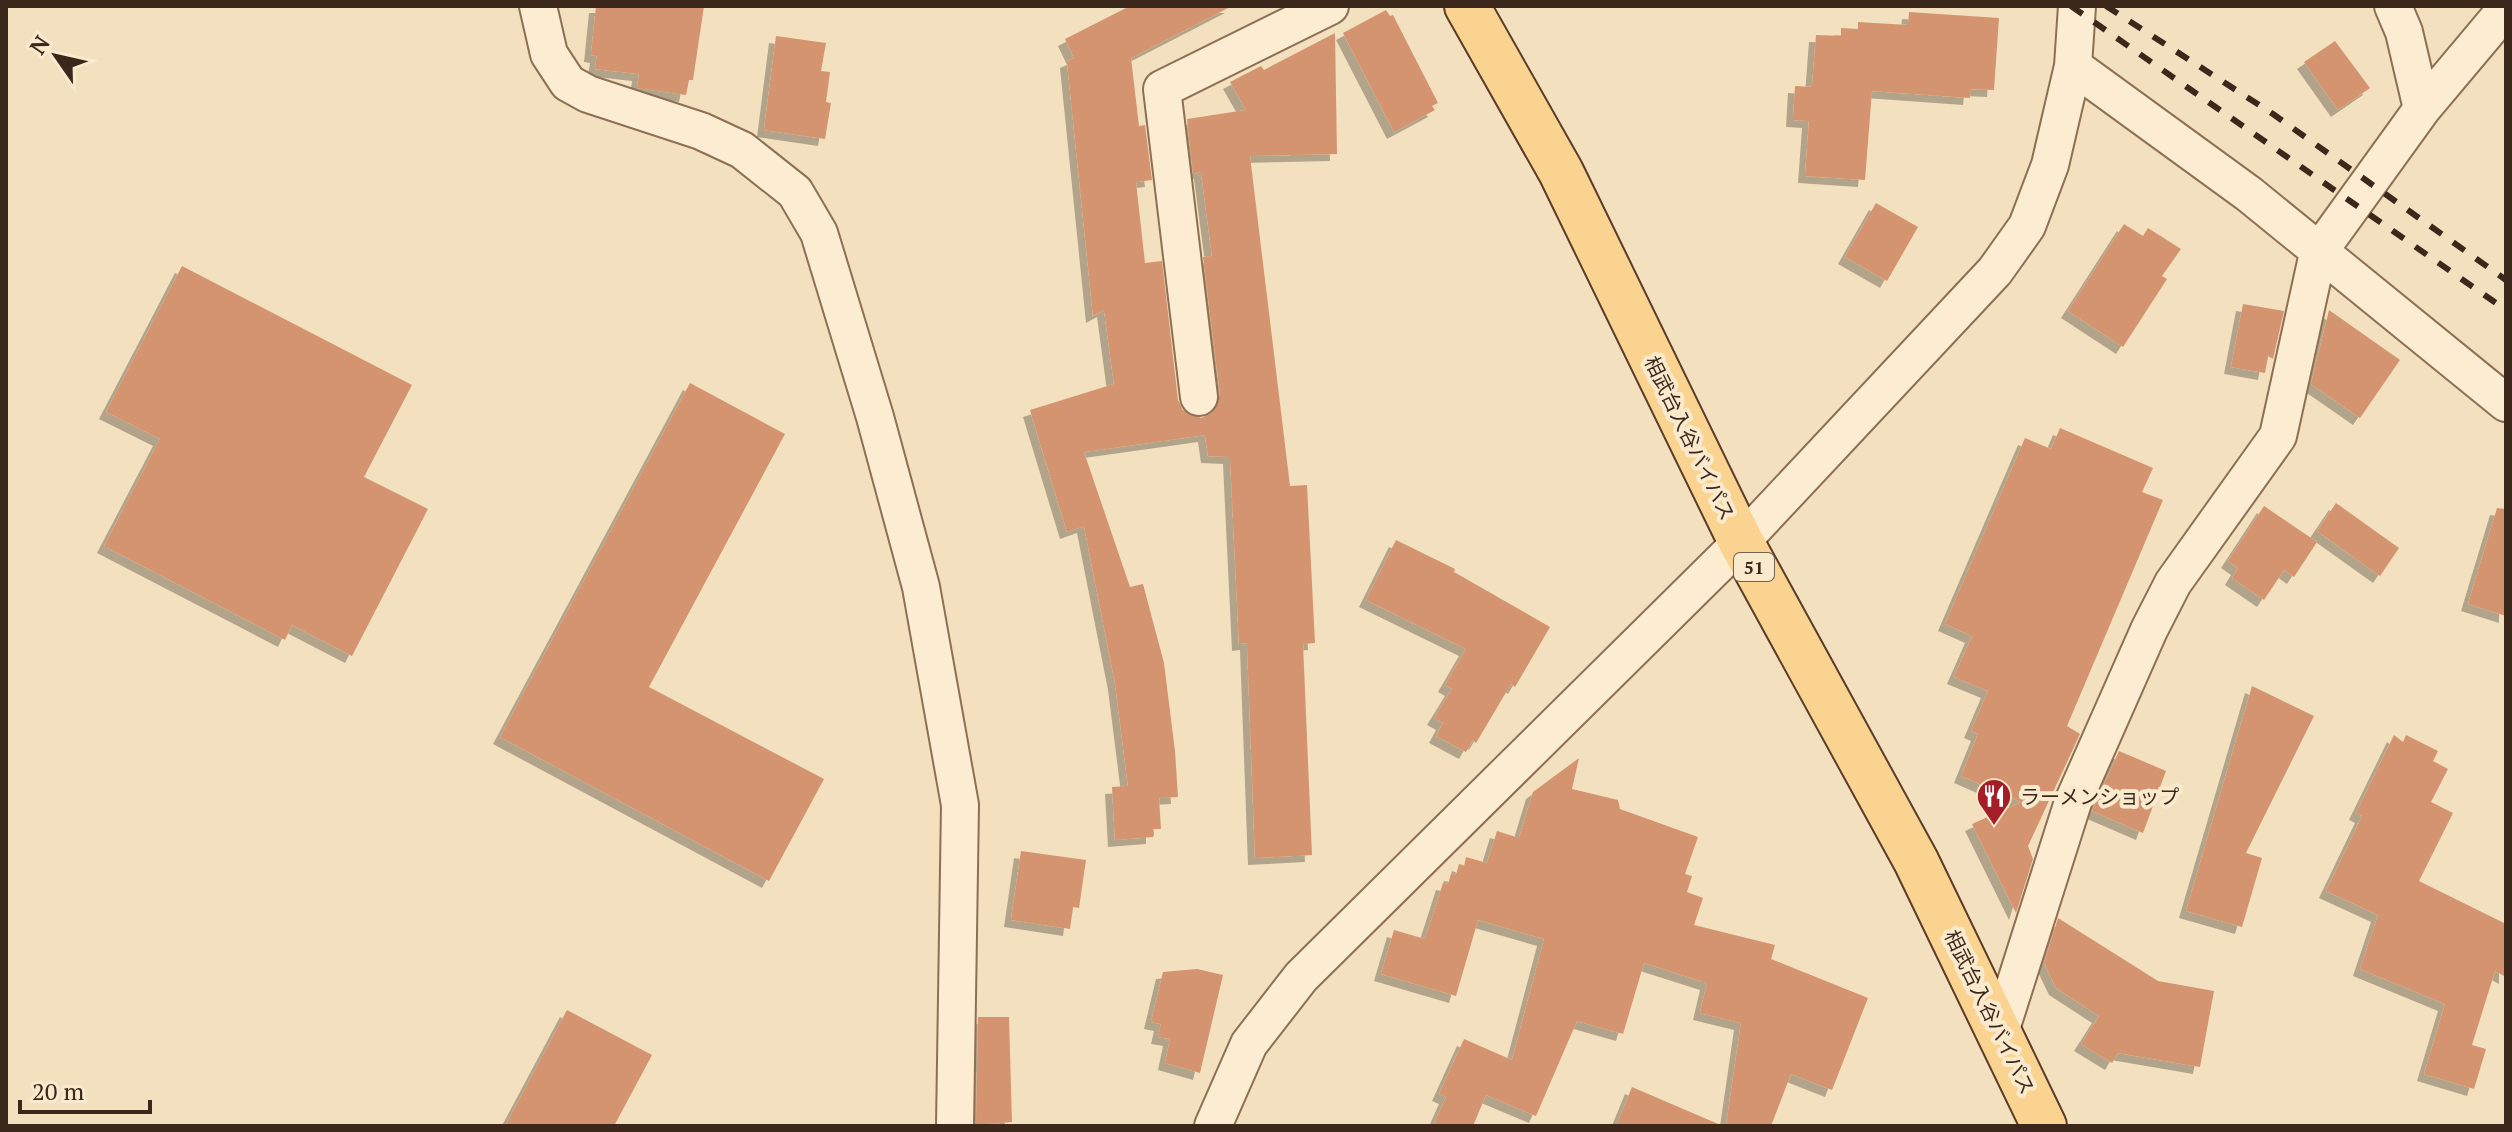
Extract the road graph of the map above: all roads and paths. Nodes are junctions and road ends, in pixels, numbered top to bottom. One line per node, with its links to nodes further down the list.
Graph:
1 (538, 6): 14 (street)
2 (1330, 6): 10 (street)
3 (1467, 6): 12 (main road, 相武台入谷バイパス / 51)
4 (2077, 6): 7 (street)
5 (2393, 6): 8 (street)
6 (2506, 9): 8 (street)
7 (2073, 66): 9 (street); 12 (street)
8 (2422, 109): 9 (street)
9 (2318, 253): 11 (street); 13 (street)
10 (1199, 397)
11 (2506, 403)
12 (1741, 542): 13 (main road, 相武台入谷バイパス / 51); 15 (street)
13 (2000, 1032): 16 (main road, 相武台入谷バイパス / 51)
14 (955, 1126)
15 (1213, 1126)
16 (2044, 1126)

